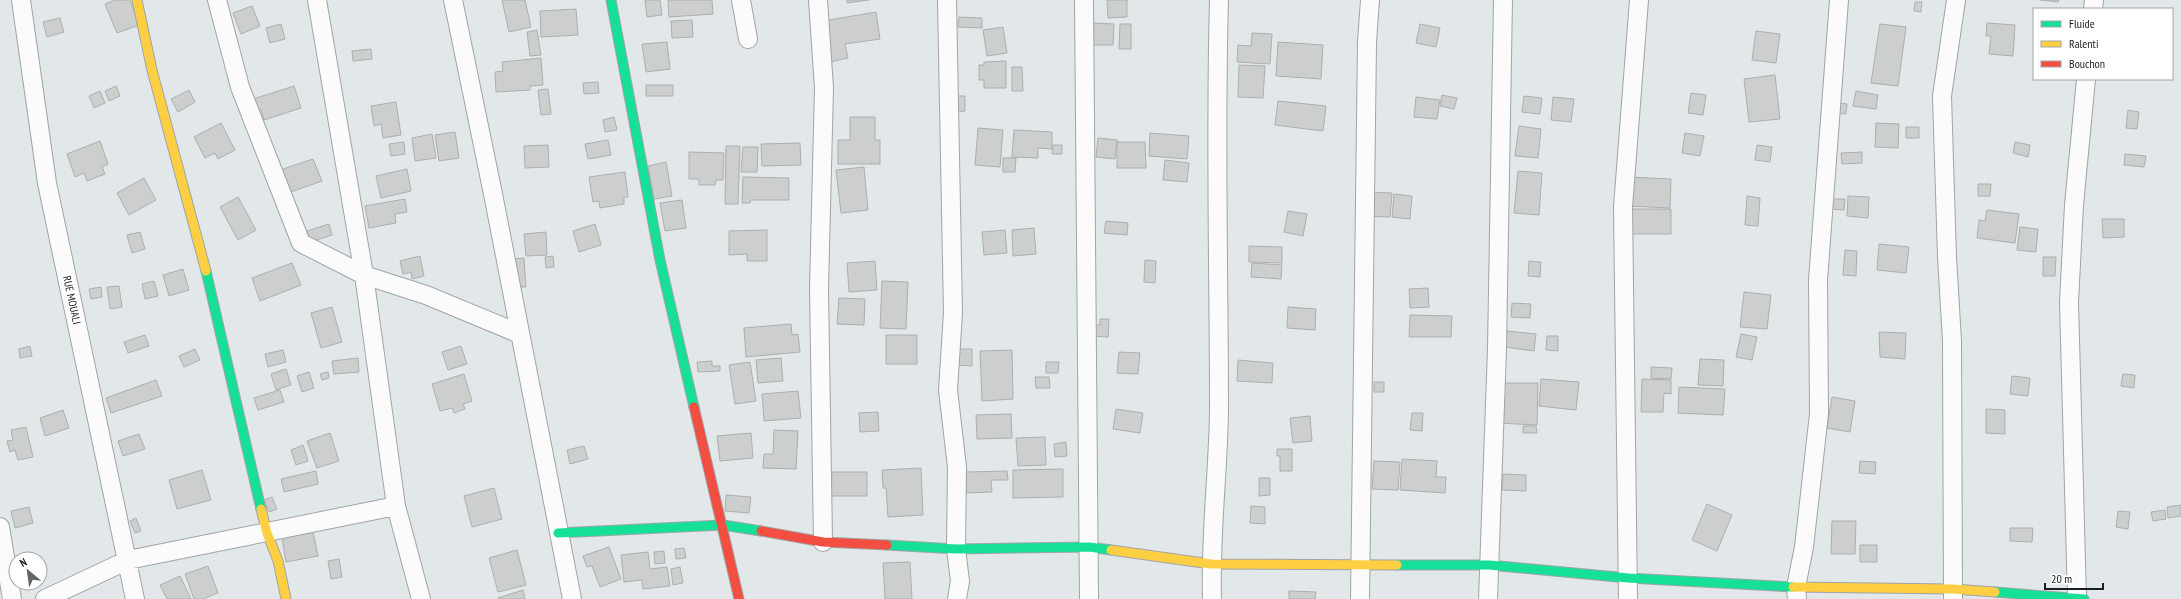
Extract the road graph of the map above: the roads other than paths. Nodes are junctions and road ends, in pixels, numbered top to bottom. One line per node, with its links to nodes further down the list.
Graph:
1 (21, 0): 29 (street, RUE MOUALI)
2 (137, 0): 24 (street)
3 (217, 0): 19 (street)
4 (317, 0): 19 (street)
5 (453, 0): 20 (street)
6 (611, 0): 22 (street)
7 (741, 0): 17 (street)
8 (818, 0): 26 (street)
9 (947, 0): 28 (street)
10 (1084, 0): 27 (street)
11 (1219, 0): 30 (street)
12 (1370, 0): 32 (street)
13 (1503, 0): 31 (street)
14 (1639, 0): 33 (street)
15 (1839, 0): 34 (street)
16 (1956, 0): 35 (street)
17 (748, 39)
18 (2086, 80): 49 (street)
19 (364, 275): 20 (street); 21 (street)
20 (520, 334): 25 (street)
21 (396, 506): 24 (street); 40 (street)
22 (723, 525): 25 (street); 26 (street); 42 (street)
23 (0, 527): 36 (street)
24 (267, 532): 29 (street); 39 (street)
25 (558, 533): 41 (street)
26 (823, 542): 28 (street)
27 (1089, 547): 28 (street); 30 (street); 44 (street)
28 (956, 549): 43 (street)
29 (128, 560): 37 (street); 38 (street, RUE MOUALI)
30 (1211, 564): 32 (street); 45 (street)
31 (1489, 565): 32 (street); 33 (street); 47 (street)
32 (1360, 566): 46 (street)
33 (1628, 578): 34 (street); 48 (street)
34 (1797, 593): 35 (street)
35 (1953, 594): 49 (street)
36 (12, 599)
37 (45, 599)
38 (135, 599)
39 (286, 599)
40 (421, 599)
41 (572, 599)
42 (739, 599)
43 (957, 599)
44 (1089, 599)
45 (1212, 599)
46 (1360, 599)
47 (1488, 599)
48 (1628, 599)
49 (2079, 599)

